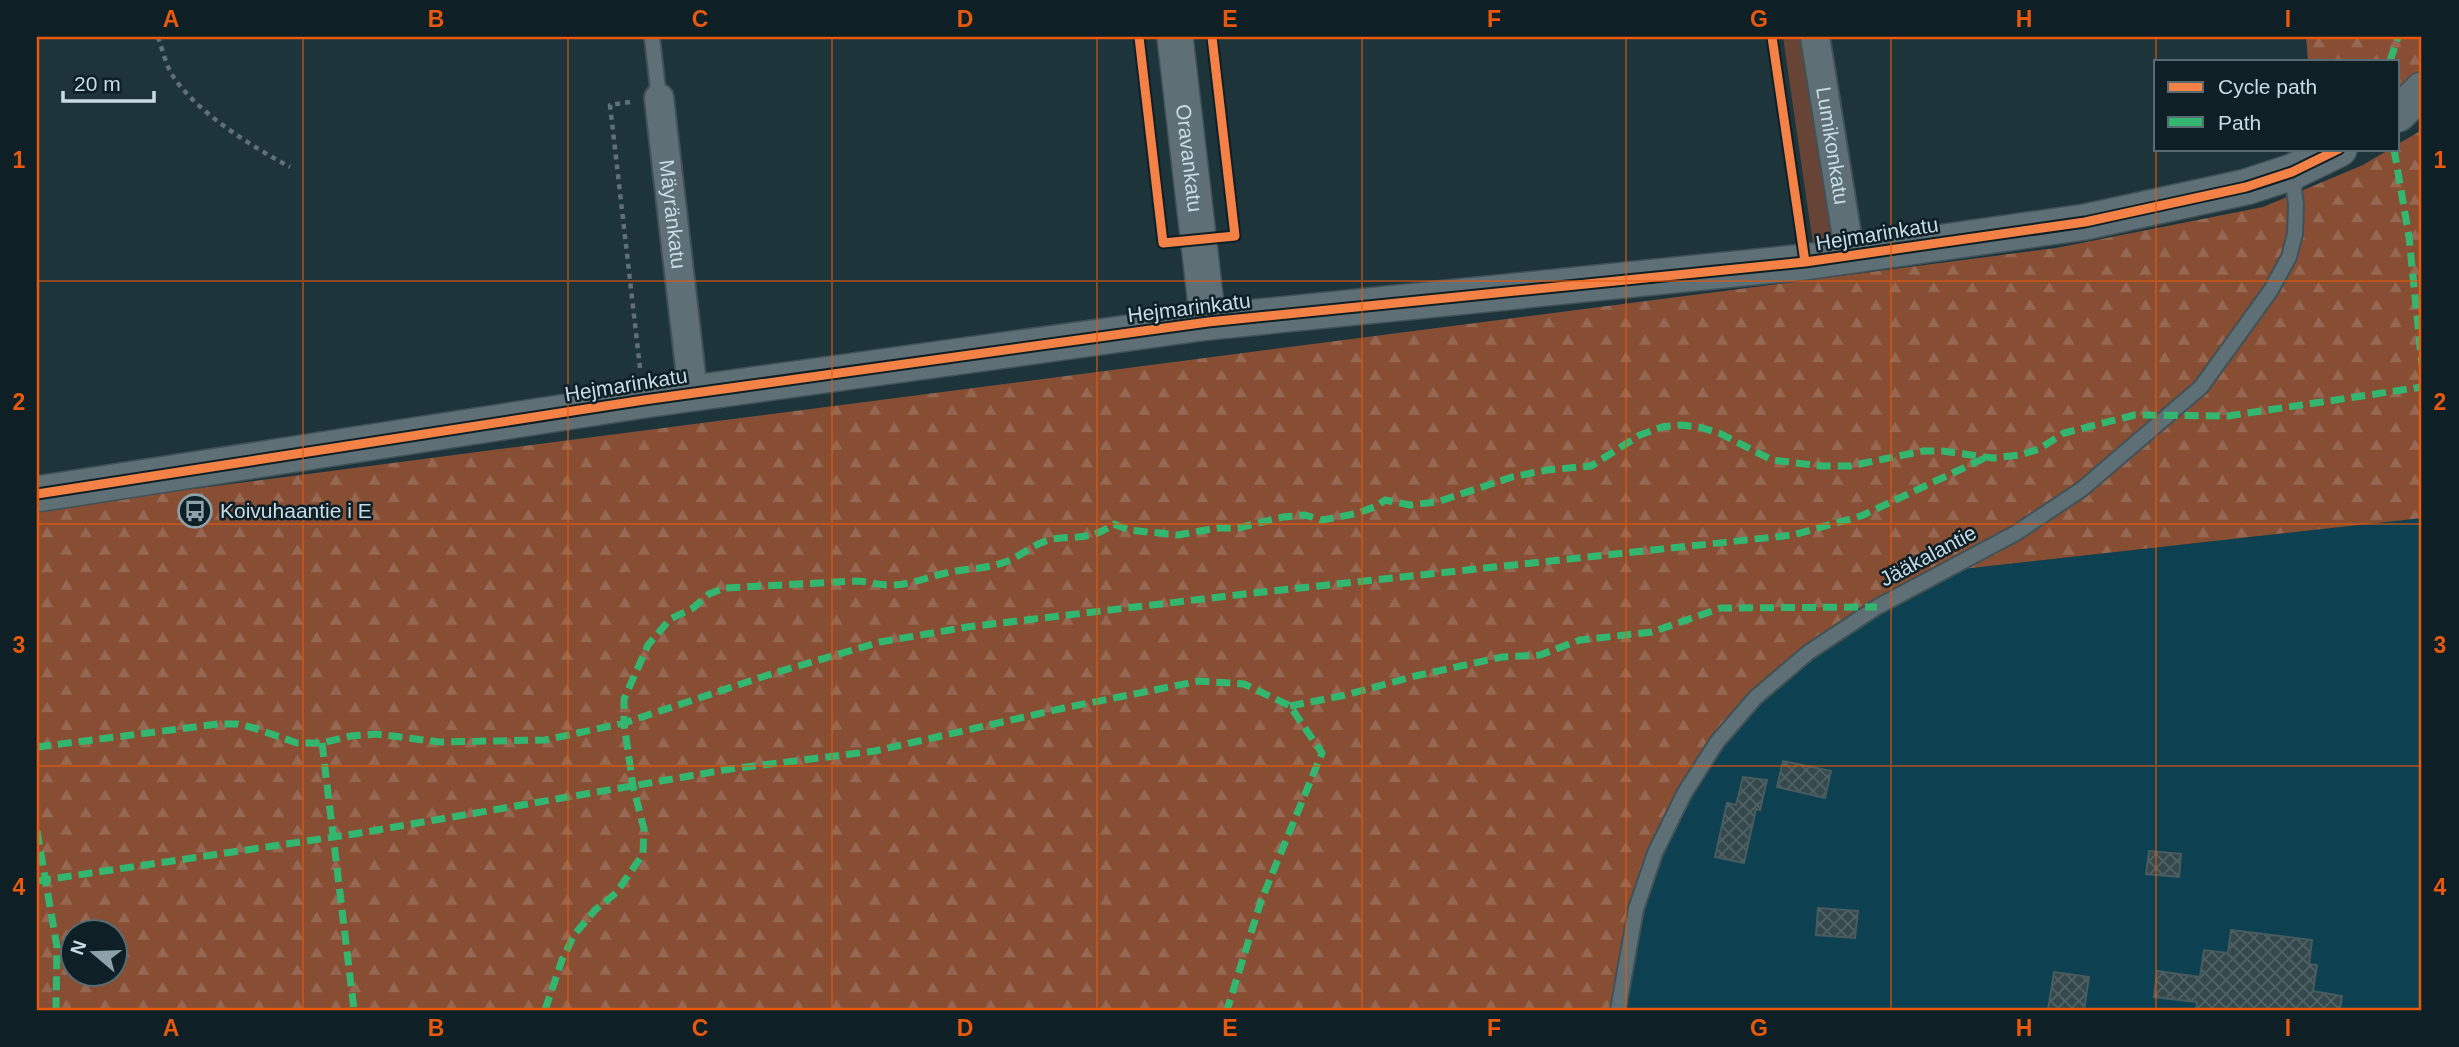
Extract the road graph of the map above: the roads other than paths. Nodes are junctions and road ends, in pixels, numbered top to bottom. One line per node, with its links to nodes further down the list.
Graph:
1 (652, 37): 5 (lane, Mäyränkatu)
2 (1175, 37): 10 (street, Oravankatu)
3 (1815, 37): 9 (street, Lumikonkatu)
4 (2422, 90): 6 (street)
5 (659, 98): 11 (street, Mäyränkatu)
6 (2400, 112)
7 (2337, 150): 8 (street, Hejmarinkatu)
8 (2292, 172): 9 (street, Hejmarinkatu); 13 (lane, Jääkalantie)
9 (1850, 256): 10 (street, Hejmarinkatu)
10 (1208, 322): 11 (street, Hejmarinkatu)
11 (693, 393): 12 (street, Hejmarinkatu)
12 (37, 494)
13 (1618, 1010)

